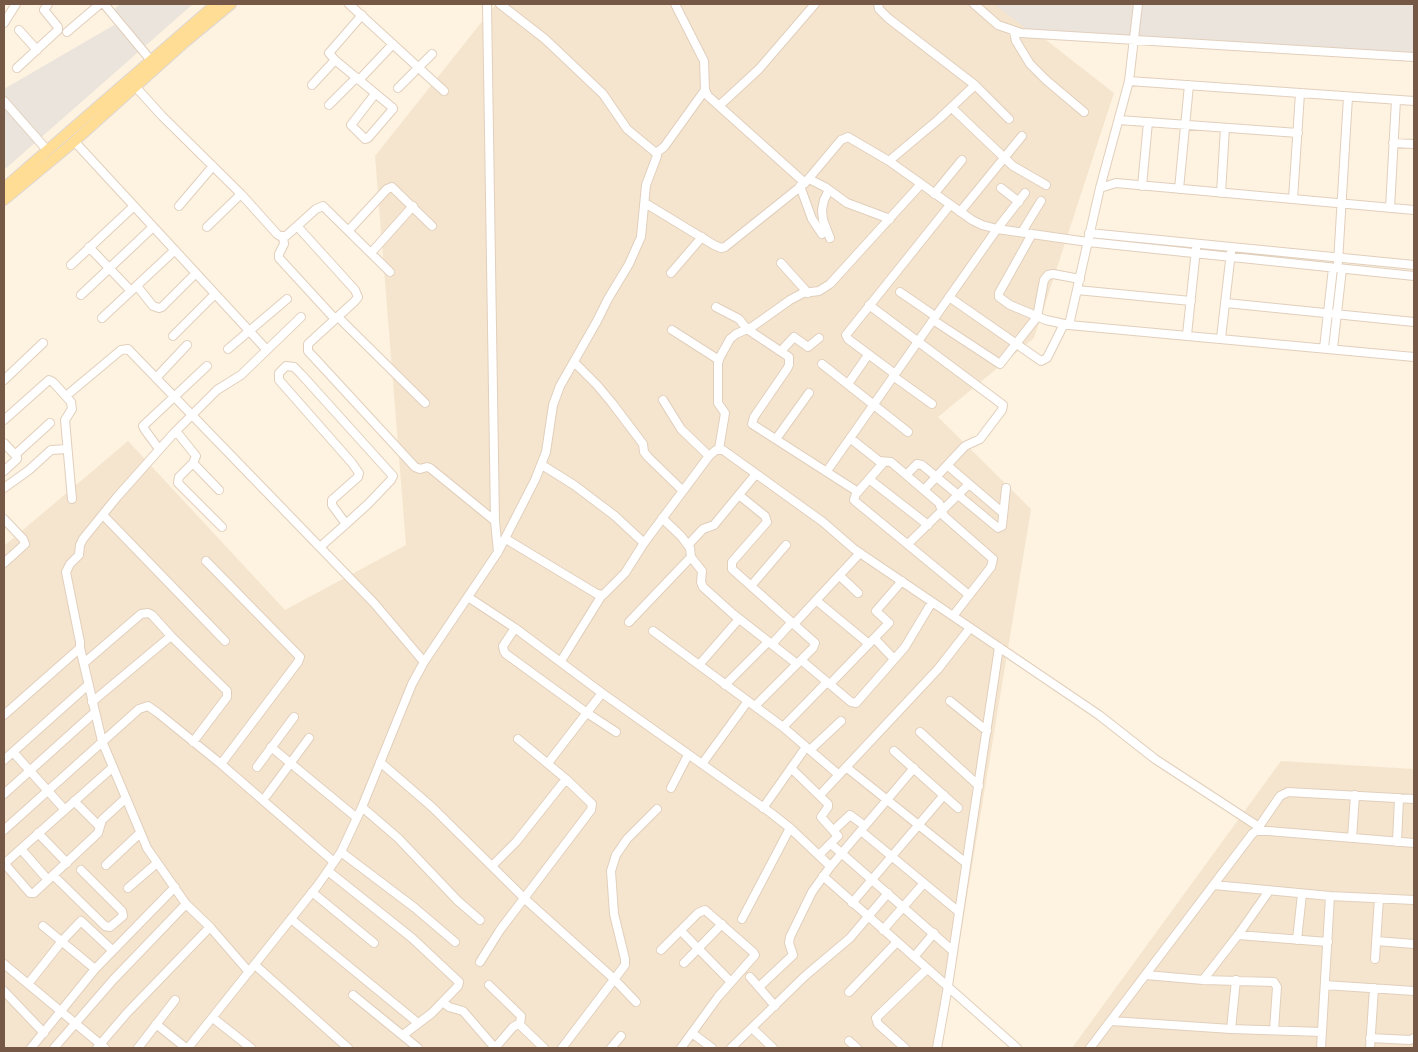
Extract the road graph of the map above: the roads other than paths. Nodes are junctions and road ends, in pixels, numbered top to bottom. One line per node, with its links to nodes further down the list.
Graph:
1 (16, 4): 17 (street)
2 (48, 4): 23 (street)
3 (100, 4): 19 (street)
4 (116, 4): 15 (street)
5 (216, 4): 27 (main road)
6 (231, 4): 27 (main road)
7 (349, 4): 16 (street)
8 (487, 4): 216 (street)
9 (500, 4): 60 (street)
10 (675, 4): 37 (street)
11 (815, 4): 46 (street)
12 (878, 4): 34 (street)
13 (974, 4): 20 (street)
14 (1138, 4): 21 (street)
15 (107, 7): 27 (street)
16 (362, 15): 22 (street); 26 (street)
17 (4, 23)
18 (19, 30): 23 (street)
19 (67, 32)
20 (1014, 32): 21 (street); 48 (street)
21 (1133, 40): 25 (street); 31 (street)
22 (393, 44): 29 (street); 30 (street)
23 (37, 50): 28 (street)
24 (432, 54): 29 (street)
25 (1414, 57)
26 (335, 60): 30 (street); 33 (street)
27 (154, 64): 32 (main road)
28 (17, 68)
29 (419, 68): 36 (street); 38 (street)
30 (358, 79): 40 (street); 45 (street)
31 (1130, 81): 35 (street); 50 (street)
32 (132, 83): 56 (main road); 59 (main road); 64 (street)
33 (312, 85)
34 (975, 85): 47 (street); 49 (street)
35 (1189, 85): 39 (street); 52 (street)
36 (398, 88)
37 (705, 90): 46 (street); 60 (street)
38 (444, 91)
39 (1300, 93): 41 (street); 54 (street)
40 (375, 94): 40 (street)
41 (1348, 96): 42 (street); 83 (street)
42 (1396, 100): 44 (street); 57 (street)
43 (4, 101): 59 (street)
44 (1414, 101)
45 (329, 105)
46 (720, 105): 65 (street)
47 (952, 108): 61 (street); 63 (street)
48 (1084, 112)
49 (1009, 118)
50 (1119, 120): 51 (street); 72 (street)
51 (1148, 122): 52 (street); 68 (street)
52 (1185, 125): 53 (street); 73 (street)
53 (1226, 128): 54 (street); 75 (street)
54 (1298, 133): 78 (street)
55 (1022, 136): 61 (street)
56 (74, 141): 79 (main road); 85 (street)
57 (1393, 143): 58 (street); 88 (street)
58 (1414, 144)
59 (47, 150): 69 (main road)
60 (656, 153): 82 (street)
61 (1004, 158): 67 (street); 90 (street)
62 (962, 160): 77 (street)
63 (889, 161): 65 (street); 66 (street)
64 (213, 166): 76 (street); 86 (street)
65 (805, 183): 70 (street); 100 (street); 103 (street)
66 (921, 184): 77 (street); 91 (street)
67 (1046, 185)
68 (1142, 186): 72 (street); 73 (street)
69 (4, 188)
70 (825, 188): 91 (street); 104 (street)
71 (1001, 188): 81 (street)
72 (1100, 188): 99 (street)
73 (1179, 189): 75 (street)
74 (1026, 193): 81 (street)
75 (1221, 193): 78 (street)
76 (241, 194): 95 (street); 102 (street)
77 (934, 194): 84 (street)
78 (1293, 199): 83 (street)
79 (4, 200)
80 (1041, 201): 98 (street)
81 (1019, 202): 96 (street)
82 (645, 203): 103 (street); 165 (street)
83 (1341, 203): 88 (street); 113 (street)
84 (950, 205): 90 (street); 136 (street)
85 (134, 206): 94 (street); 107 (street)
86 (179, 206)
87 (413, 206): 93 (street); 97 (street); 110 (street)
88 (1390, 208): 89 (street)
89 (1414, 210)
90 (960, 212): 96 (street)
91 (890, 218): 129 (street)
92 (297, 226): 97 (street); 102 (street); 143 (street)
93 (432, 226)
94 (154, 227): 109 (street); 118 (street)
95 (207, 227)
96 (996, 229): 98 (street); 132 (street)
97 (349, 230): 110 (street)
98 (1022, 232): 101 (street)
99 (1089, 233): 105 (street); 106 (street)
100 (822, 234)
101 (1032, 234): 105 (street); 141 (street)
102 (283, 237): 143 (street)
103 (702, 237): 121 (street)
104 (830, 238)
105 (1088, 242): 111 (street); 125 (street)
106 (1196, 245): 108 (street); 111 (street)
107 (89, 247): 116 (street); 118 (street)
108 (1231, 248): 112 (street); 113 (street)
109 (175, 250): 123 (street); 126 (street)
110 (371, 253): 120 (street)
111 (1195, 254): 112 (street); 134 (street)
112 (1230, 257): 119 (street); 135 (street)
113 (1338, 257): 114 (street); 119 (street)
114 (1376, 261): 117 (street); 122 (street)
115 (780, 263): 129 (street)
116 (71, 265)
117 (1414, 265)
118 (109, 268): 126 (street); 131 (street)
119 (1337, 268): 122 (street); 138 (street); 139 (street)
120 (390, 272)
121 (671, 272)
122 (1374, 272): 124 (street)
123 (196, 273): 126 (street); 130 (street)
124 (1414, 276)
125 (1080, 279): 127 (street); 141 (street)
126 (134, 288): 142 (street)
127 (1077, 290): 134 (street); 146 (street)
128 (900, 292): 144 (street)
129 (808, 293): 147 (street)
130 (215, 294): 149 (street); 151 (street)
131 (81, 295)
132 (949, 297): 144 (street); 156 (street)
133 (287, 299): 149 (street)
134 (1191, 301): 150 (street)
135 (1226, 303): 138 (street); 153 (street)
136 (869, 305): 154 (street); 162 (street)
137 (716, 307): 147 (street)
138 (1328, 312): 139 (street); 158 (street)
139 (1337, 314): 145 (street); 158 (street)
140 (301, 317): 160 (street)
141 (1037, 317): 146 (street); 156 (street)
142 (102, 318)
143 (337, 318): 176 (street); 216 (street)
144 (934, 318): 154 (street); 156 (street)
145 (1414, 322)
146 (1067, 325): 150 (street); 156 (street)
147 (747, 329): 161 (street); 164 (street)
148 (672, 330): 164 (street)
149 (250, 332): 159 (street); 160 (street)
150 (1187, 335): 153 (street)
151 (173, 336)
152 (819, 338): 161 (street)
153 (1221, 338): 158 (street)
154 (918, 341): 168 (street); 195 (street)
155 (43, 343): 170 (street)
156 (1016, 344)
157 (187, 345): 169 (street)
158 (1329, 348): 163 (street)
159 (228, 349)
160 (266, 350): 179 (street)
161 (781, 351): 185 (street)
162 (868, 354): 168 (street); 171 (street)
163 (1414, 356)
164 (718, 360): 189 (street)
165 (574, 362): 194 (street); 207 (street)
166 (822, 364): 171 (street)
167 (207, 366): 174 (street)
168 (894, 375): 177 (street); 178 (street)
169 (156, 378): 173 (street); 174 (street)
170 (4, 380)
171 (848, 384): 177 (street)
172 (809, 393): 185 (street)
173 (66, 396): 180 (street); 187 (street)
174 (174, 396): 179 (street); 188 (street)
175 (663, 400): 191 (street)
176 (425, 403)
177 (874, 404): 183 (street); 184 (street)
178 (932, 404)
179 (193, 415): 182 (street); 226 (street)
180 (4, 420)
181 (50, 423): 190 (street)
182 (176, 431): 188 (street); 192 (street)
183 (908, 432)
184 (850, 438): 193 (street); 197 (street)
185 (776, 439): 197 (street)
186 (4, 442): 190 (street)
187 (67, 449): 203 (street); 211 (street)
188 (159, 449): 214 (street)
189 (719, 450): 191 (street); 198 (street)
190 (16, 454): 196 (street)
191 (709, 456): 207 (street)
192 (194, 462): 205 (street); 220 (street)
193 (884, 462): 199 (street); 201 (street)
194 (542, 465): 221 (street); 222 (street)
195 (947, 465): 200 (street); 202 (street)
196 (4, 471)
197 (827, 471): 208 (street)
198 (756, 474): 209 (street); 228 (street)
199 (906, 475): 200 (street); 206 (street)
200 (936, 476): 206 (street); 210 (street)
201 (869, 479): 208 (street); 219 (street)
202 (969, 484): 210 (street); 213 (street)
203 (4, 488)
204 (1006, 488): 213 (street)
205 (219, 490)
206 (924, 490): 212 (street)
207 (683, 491): 215 (street)
208 (858, 492): 223 (street)
209 (739, 495): 224 (street); 234 (street)
210 (958, 495): 212 (street); 213 (street)
211 (72, 500)
212 (942, 511): 219 (street); 237 (street)
213 (1003, 513)
214 (102, 515): 249 (street); 253 (street)
215 (662, 518): 222 (street); 224 (street)
216 (495, 522): 227 (street)
217 (346, 524): 217 (street); 226 (street)
218 (6, 525): 231 (street)
219 (928, 525): 223 (street)
220 (222, 527)
221 (506, 539): 227 (street); 236 (street)
222 (644, 542): 236 (street)
223 (908, 544): 237 (street)
224 (688, 545): 229 (street)
225 (786, 545): 234 (street)
226 (320, 547): 256 (street)
227 (498, 552): 238 (street)
228 (860, 553): 232 (street); 233 (street)
229 (691, 557): 242 (street); 243 (street)
230 (206, 561): 289 (street)
231 (4, 563)
232 (840, 576): 235 (street); 239 (street)
233 (902, 581): 240 (street); 250 (street)
234 (751, 586): 244 (street)
235 (858, 593)
236 (602, 595): 255 (street)
237 (969, 595): 241 (street)
238 (468, 597): 245 (street); 256 (street)
239 (817, 601): 244 (street); 250 (street)
240 (932, 602): 241 (street); 254 (street)
241 (953, 616): 246 (street)
242 (739, 619): 251 (street); 259 (street)
243 (630, 622)
244 (793, 623): 251 (street); 257 (street)
245 (515, 628): 255 (street); 268 (street)
246 (970, 628): 252 (street); 294 (street)
247 (653, 631): 259 (street)
248 (171, 636): 258 (street); 265 (street); 279 (street)
249 (225, 641)
250 (872, 642): 254 (street); 260 (street)
251 (770, 643): 257 (street); 262 (street)
252 (999, 647): 273 (street); 322 (street)
253 (80, 648): 258 (street); 269 (street)
254 (894, 659): 260 (street)
255 (561, 661): 263 (street)
256 (424, 662): 286 (street)
257 (799, 662): 260 (street); 266 (street)
258 (84, 663): 261 (street)
259 (699, 665): 262 (street)
260 (828, 683): 272 (street)
261 (88, 685): 265 (street); 283 (street)
262 (725, 685): 266 (street)
263 (602, 693): 268 (street); 284 (street)
264 (950, 701): 273 (street)
265 (92, 702): 267 (street)
266 (752, 704): 272 (street); 290 (street)
267 (94, 713): 278 (street); 296 (street)
268 (587, 713): 274 (street); 288 (street)
269 (4, 715)
270 (294, 717): 280 (street)
271 (841, 720): 281 (street)
272 (783, 727): 281 (street)
273 (987, 731): 299 (street)
274 (616, 732)
275 (920, 732): 299 (street)
276 (310, 738): 287 (street)
277 (518, 739): 288 (street)
278 (102, 741): 279 (street); 291 (street); 301 (street)
279 (194, 742): 289 (street)
280 (271, 747): 287 (street); 292 (street)
281 (808, 748): 293 (street); 297 (street)
282 (894, 751): 295 (street)
283 (13, 752): 285 (street); 296 (street)
284 (688, 755): 290 (street); 300 (street)
285 (4, 760)
286 (380, 762): 312 (street); 342 (street)
287 (290, 763): 303 (street); 317 (street)
288 (548, 763): 298 (street)
289 (221, 764): 336 (street)
290 (702, 764): 313 (street)
291 (113, 767): 307 (street); 311 (street)
292 (258, 767)
293 (791, 768): 304 (street); 313 (street)
294 (846, 768): 297 (street); 310 (street)
295 (914, 768): 305 (street); 310 (street)
296 (29, 770): 301 (street); 302 (street)
297 (839, 775): 304 (street)
298 (566, 778): 342 (street); 359 (street)
299 (979, 786): 339 (street)
300 (671, 788)
301 (48, 791): 316 (street); 323 (street)
302 (4, 794)
303 (267, 794)
304 (820, 795): 324 (street)
305 (944, 795): 314 (street); 319 (street)
306 (1355, 795): 308 (street); 322 (street); 327 (street)
307 (126, 798): 318 (street); 325 (street)
308 (1399, 798): 309 (street); 328 (street)
309 (1414, 799)
310 (887, 800): 319 (street); 321 (street)
311 (74, 801): 316 (street); 318 (street)
312 (362, 807): 317 (street); 368 (street)
313 (763, 808): 320 (street)
314 (958, 808)
315 (657, 809): 400 (street)
316 (65, 810): 326 (street)
317 (357, 818): 332 (street)
318 (99, 826): 337 (street)
319 (918, 826): 335 (street); 339 (street)
320 (790, 828): 334 (street); 367 (street)
321 (863, 829): 324 (street); 333 (street); 335 (street)
322 (1257, 829): 327 (street); 350 (street)
323 (4, 830)
324 (834, 830): 330 (street)
325 (140, 833): 338 (street); 341 (street)
326 (38, 834): 331 (street); 337 (street)
327 (1352, 838): 328 (street)
328 (1397, 842): 329 (street)
329 (1414, 843)
330 (832, 844): 333 (street); 334 (street)
331 (21, 849): 340 (street); 347 (street)
332 (341, 852): 336 (street); 379 (street)
333 (842, 853): 343 (street); 348 (street)
334 (819, 855): 343 (street)
335 (892, 858): 348 (street); 349 (street)
336 (334, 862): 345 (street)
337 (66, 863): 347 (street)
338 (157, 863): 351 (street); 352 (street)
339 (966, 863): 364 (street)
340 (4, 864): 347 (street)
341 (106, 865)
342 (492, 866): 359 (street)
343 (830, 866): 346 (street)
344 (81, 870): 347 (street)
345 (328, 871): 354 (street); 415 (street)
346 (822, 876): 361 (street); 408 (street)
347 (51, 878)
348 (872, 879): 355 (street); 361 (street)
349 (924, 883): 363 (street); 364 (street)
350 (1214, 885): 353 (street); 398 (street)
351 (128, 888)
352 (175, 888): 362 (street); 385 (street)
353 (1268, 891): 356 (street); 375 (street)
354 (312, 892): 366 (street); 381 (street)
355 (888, 893): 363 (street); 365 (street)
356 (1302, 894): 357 (street); 376 (street)
357 (1330, 896): 358 (street); 380 (street)
358 (1379, 898): 360 (street); 378 (street)
359 (525, 899): 390 (street); 400 (street)
360 (1414, 900)
361 (852, 903): 365 (street)
362 (186, 904): 371 (street); 422 (street)
363 (904, 906): 372 (street); 374 (street)
364 (959, 912): 387 (street)
365 (868, 918): 372 (street); 417 (street)
366 (291, 919): 392 (street); 423 (street)
367 (742, 919)
368 (480, 920)
369 (722, 924): 373 (street); 384 (street); 403 (street)
370 (43, 926): 377 (street)
371 (210, 928): 396 (street); 436 (street)
372 (882, 930): 382 (street)
373 (681, 931): 384 (street); 386 (street)
374 (934, 933): 387 (street); 388 (street)
375 (1238, 935): 376 (street); 401 (street)
376 (1297, 940): 380 (street)
377 (62, 941): 385 (street); 394 (street); 404 (street)
378 (1376, 941): 383 (street); 389 (street)
379 (455, 942)
380 (1328, 942): 407 (street)
381 (374, 943)
382 (896, 943): 388 (street); 412 (street)
383 (1414, 944)
384 (698, 948): 391 (street); 403 (street)
385 (112, 950): 394 (street)
386 (661, 950)
387 (953, 951): 406 (street)
388 (914, 957): 395 (street)
389 (1375, 959)
390 (480, 962)
391 (684, 963)
392 (255, 965): 396 (street); 442 (street)
393 (7, 966): 397 (street); 404 (street)
394 (95, 969): 418 (street)
395 (927, 969): 406 (street); 453 (street)
396 (249, 972): 419 (street)
397 (4, 975)
398 (1146, 975): 401 (street); 420 (street)
399 (750, 977): 408 (street)
400 (613, 978): 416 (street); 446 (street)
401 (1203, 980): 402 (street)
402 (1236, 980): 426 (street); 427 (street)
403 (731, 982): 430 (street)
404 (28, 984): 418 (street)
405 (489, 985): 421 (street)
406 (948, 986): 454 (street); 455 (street)
407 (1325, 986): 409 (street); 428 (street)
408 (759, 987): 417 (street)
409 (1374, 988): 411 (street); 433 (street)
410 (4, 991): 429 (street)
411 (1414, 991)
412 (849, 992)
413 (353, 995): 431 (street)
414 (175, 1000): 424 (street)
415 (443, 1002): 423 (street); 444 (street)
416 (636, 1002)
417 (775, 1006): 425 (street)
418 (62, 1011): 422 (street); 429 (street)
419 (213, 1018): 440 (street); 441 (street)
420 (1112, 1020): 426 (street); 456 (street)
421 (520, 1022): 444 (street); 445 (street)
422 (76, 1023): 436 (street); 438 (street)
423 (418, 1023): 431 (street)
424 (156, 1024): 439 (street); 440 (street)
425 (752, 1028): 450 (street); 451 (street)
426 (1231, 1029): 427 (street)
427 (1274, 1030): 428 (street)
428 (1322, 1032): 457 (street)
429 (44, 1033): 437 (street)
430 (692, 1033): 448 (street); 449 (street)
431 (403, 1036): 443 (street)
432 (621, 1036): 447 (street)
433 (1370, 1038): 434 (street); 458 (street)
434 (1414, 1038)
435 (849, 1041): 452 (street)
436 (101, 1047)
437 (32, 1048)
438 (54, 1048)
439 (138, 1048)
440 (187, 1048)
441 (251, 1048)
442 (348, 1048)
443 (418, 1048)
444 (495, 1048)
445 (544, 1048)
446 (562, 1048)
447 (611, 1048)
448 (681, 1048)
449 (712, 1048)
450 (731, 1048)
451 (773, 1048)
452 (857, 1048)
453 (905, 1048)
454 (937, 1048)
455 (1017, 1048)
456 (1090, 1048)
457 (1321, 1048)
458 (1370, 1048)

